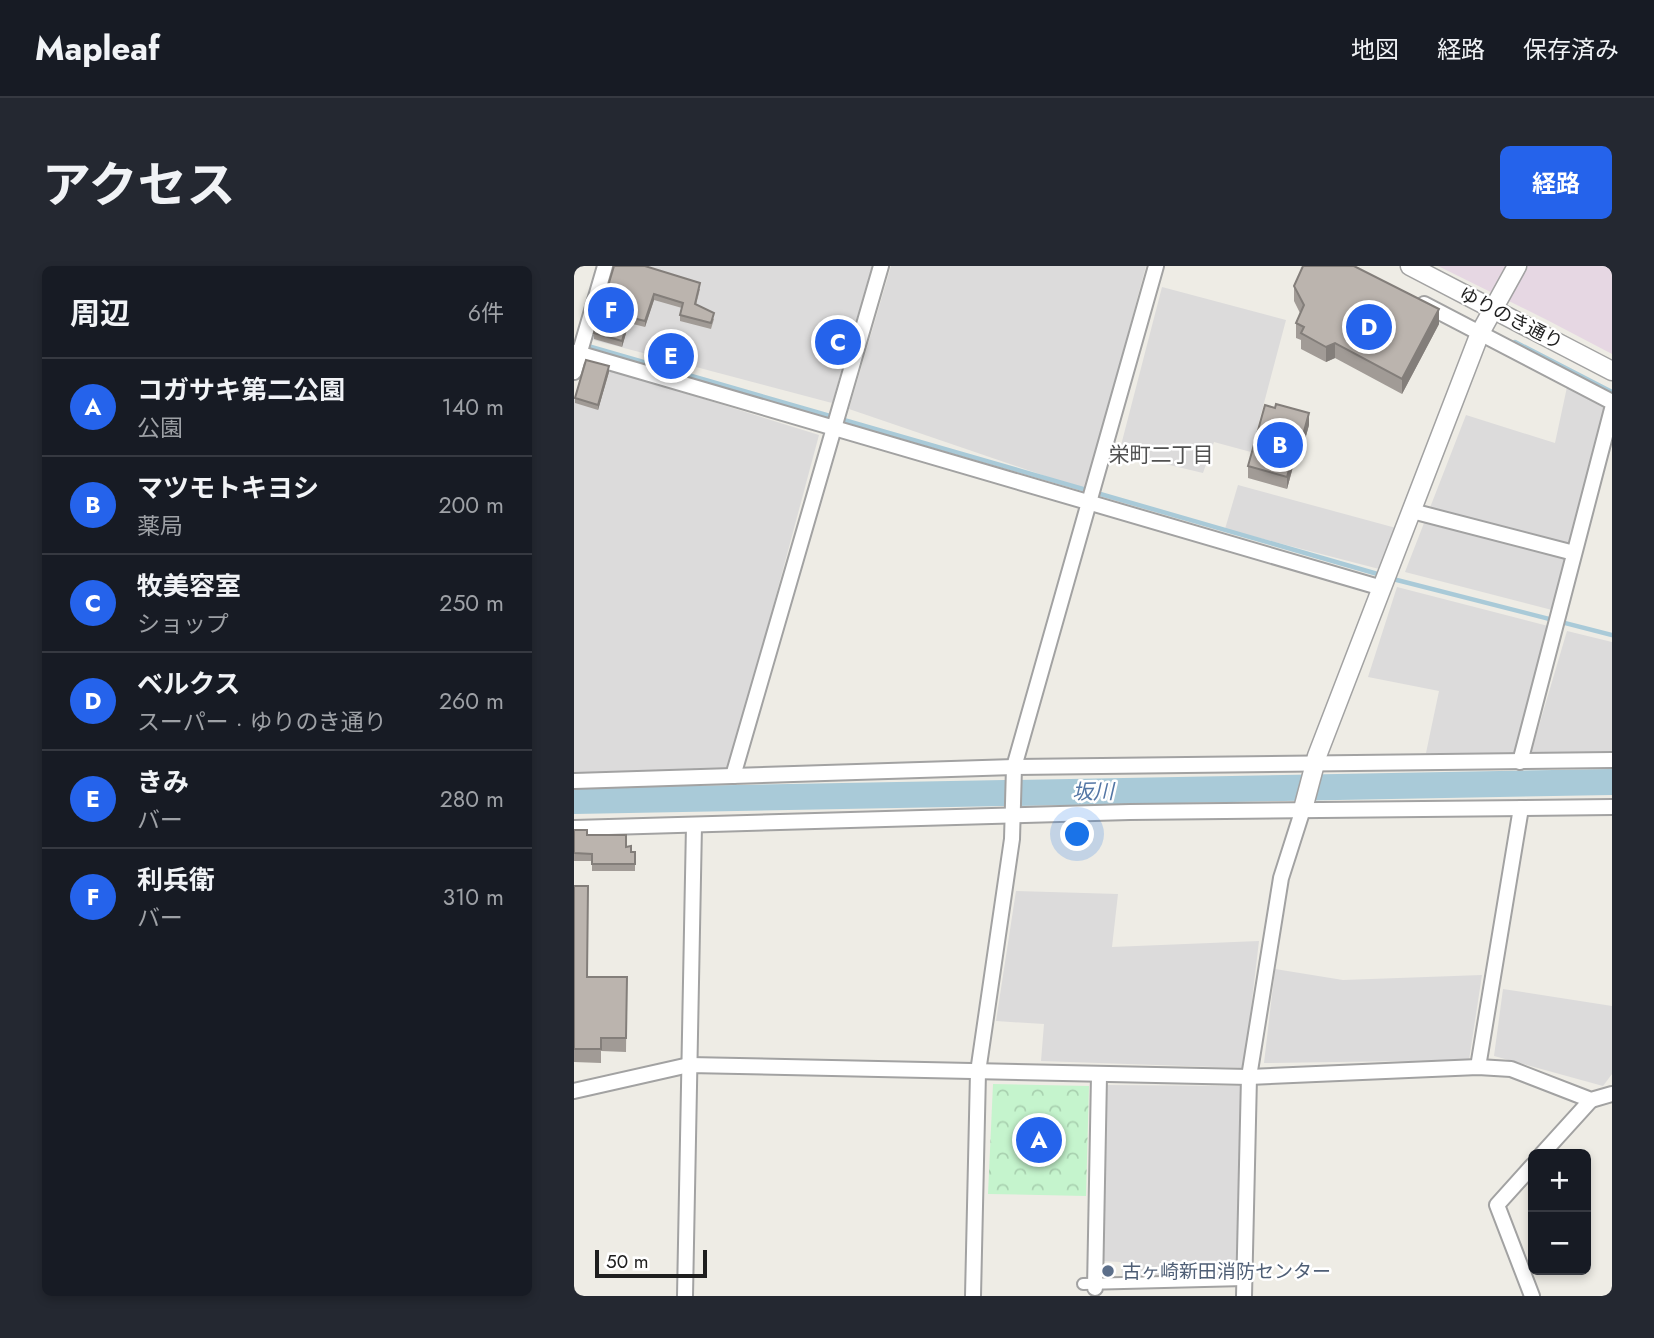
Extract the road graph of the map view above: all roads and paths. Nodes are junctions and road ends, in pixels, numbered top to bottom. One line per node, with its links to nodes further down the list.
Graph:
1 (605, 266): 9 (street)
2 (881, 266): 14 (street)
3 (1156, 266): 15 (street)
4 (1410, 266): 7 (street, ゆりのき通り)
5 (1517, 266): 7 (street)
6 (1409, 296): 8 (street)
7 (1493, 308): 8 (street); 10 (street, ゆりのき通り)
8 (1480, 333): 12 (street); 16 (street)
9 (579, 349): 11 (street); 14 (street)
10 (1612, 370)
11 (574, 372)
12 (1612, 402)
13 (1612, 409): 17 (street)
14 (836, 422): 15 (street); 23 (street)
15 (1090, 496): 18 (street); 21 (street)
16 (1412, 511): 17 (street); 18 (street)
17 (1574, 553): 20 (street)
18 (1385, 580): 22 (street)
19 (1612, 760): 20 (street)
20 (1520, 762): 22 (street)
21 (1014, 767): 22 (street); 23 (street); 28 (street)
22 (1315, 767): 25 (street)
23 (733, 776): 24 (street)
24 (574, 781)
25 (1304, 807): 27 (street); 28 (street); 35 (street)
26 (1612, 807): 27 (street)
27 (1521, 808): 32 (street)
28 (1014, 816): 29 (street); 33 (street)
29 (694, 825): 30 (street); 31 (street)
30 (574, 828)
31 (689, 1065): 33 (street); 36 (street); 43 (street)
32 (1478, 1067): 35 (street); 38 (street)
33 (978, 1072): 34 (street); 44 (street)
34 (1099, 1076): 35 (street); 42 (street)
35 (1249, 1077): 41 (street)
36 (574, 1091)
37 (1612, 1094): 38 (street)
38 (1591, 1100): 39 (street)
39 (1547, 1149)
40 (1528, 1171): 46 (street)
41 (1245, 1280): 42 (street); 45 (street)
42 (1091, 1285)
43 (685, 1296)
44 (972, 1296)
45 (1244, 1296)
46 (1532, 1296)

